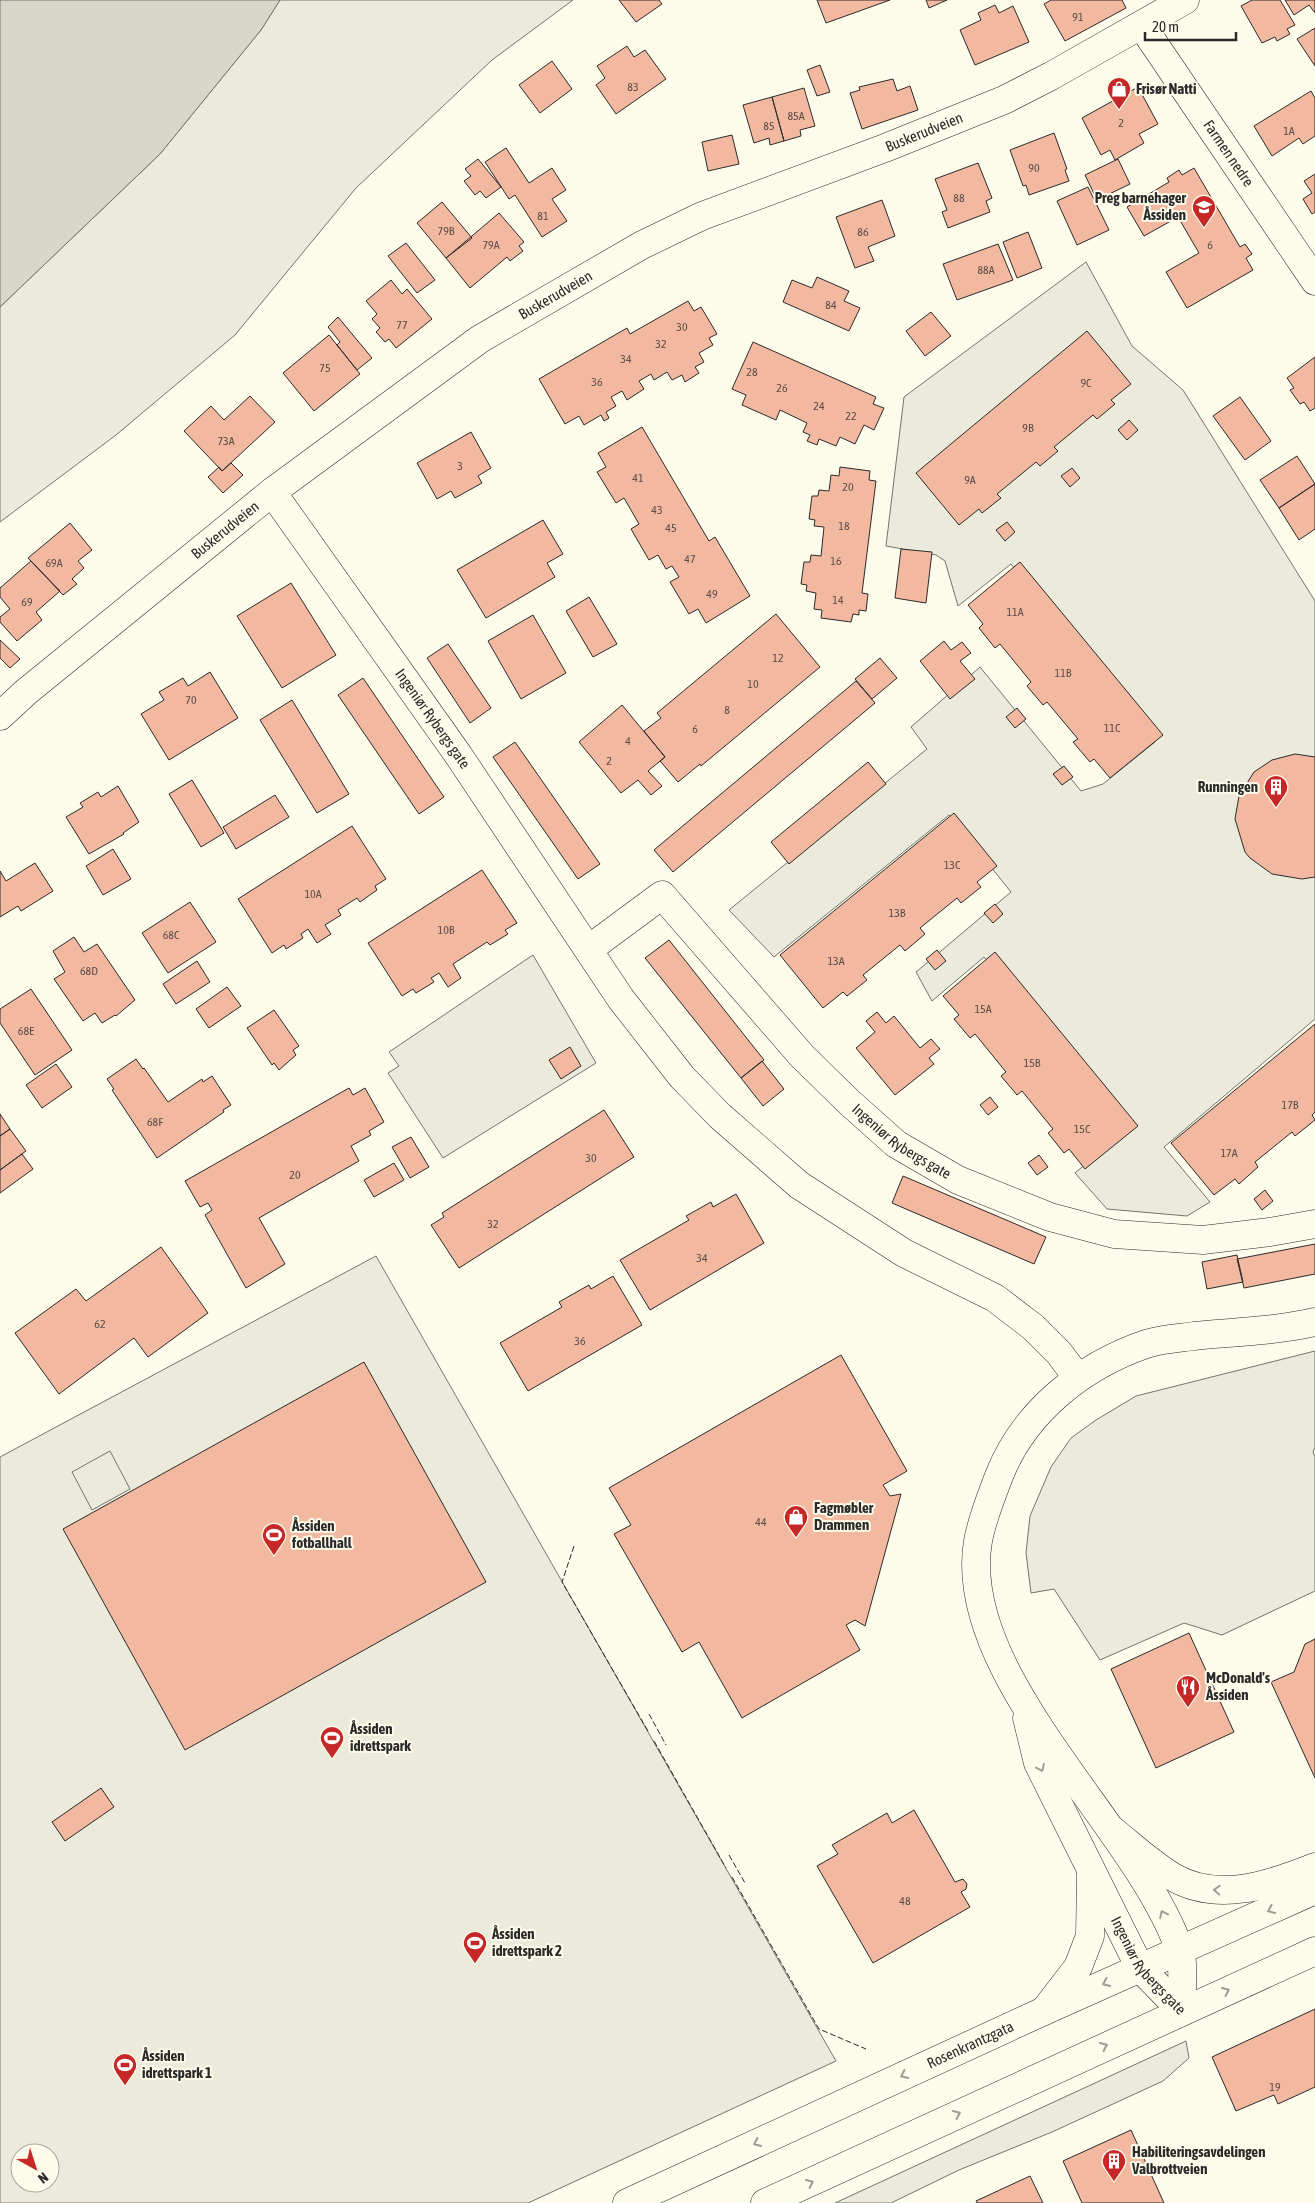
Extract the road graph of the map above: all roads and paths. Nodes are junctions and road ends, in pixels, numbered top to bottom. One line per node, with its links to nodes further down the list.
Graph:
1 (1185, 0): 2 (street, Buskerudveien)
2 (1142, 26): 3 (street, Farmen nedre); 4 (street, Buskerudveien)
3 (1315, 281)
4 (272, 492): 5 (street, Buskerudveien); 6 (street, Ingeniør Rybergs gate)
5 (0, 716)
6 (589, 949): 7 (street, Ingeniør Rybergs gate); 9 (street, Ingeniør Rybergs gate)
7 (1315, 1224)
8 (1315, 1322): 9 (street, Ingeniør Rybergs gate)
9 (1077, 1377): 10 (street, Ingeniør Rybergs gate)
10 (1024, 1704): 11 (street, Ingeniør Rybergs gate); 12 (street, Ingeniør Rybergs gate, one-way to 12)
11 (1112, 1830): 13 (street, one-way to 11); 15 (street, Ingeniør Rybergs gate, one-way to 11)
12 (1090, 1866): 17 (street, Ingeniør Rybergs gate); 18 (street)
13 (1315, 1867)
14 (1315, 1890): 15 (street, Rosenkrantzgata, one-way to 15)
15 (1180, 1951): 17 (street, Rosenkrantzgata); 19 (street, Ingeniør Rybergs gate)
16 (1315, 1951): 19 (street, one-way to 16)
17 (1140, 1968): 18 (street, Rosenkrantzgata, one-way to 18); 19 (street, Ingeniør Rybergs gate)
18 (1044, 2011): 20 (street, Rosenkrantzgata, one-way to 20)
19 (1182, 2011): 21 (street, one-way to 19)
20 (626, 2203)
21 (765, 2203)

